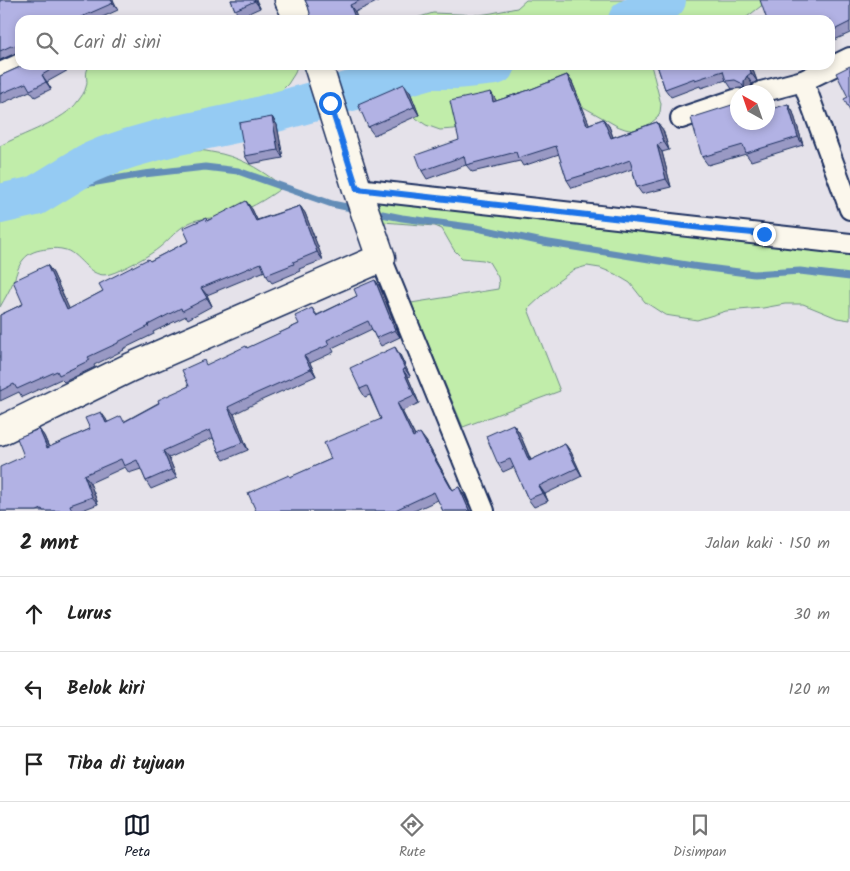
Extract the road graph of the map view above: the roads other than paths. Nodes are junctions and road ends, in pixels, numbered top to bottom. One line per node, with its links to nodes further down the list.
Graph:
1 (289, 0): 2 (street)
2 (296, 15)
3 (850, 58): 4 (street)
4 (835, 65)
5 (15, 66): 8 (street)
6 (320, 70): 13 (street)
7 (825, 70): 9 (street)
8 (0, 73)
9 (803, 81): 10 (street); 14 (street)
10 (775, 89)
11 (730, 102): 12 (street)
12 (681, 118)
13 (359, 195): 15 (street); 16 (street)
14 (850, 209)
15 (850, 244)
16 (381, 258): 17 (street); 18 (street)
17 (0, 431)
18 (484, 511)

